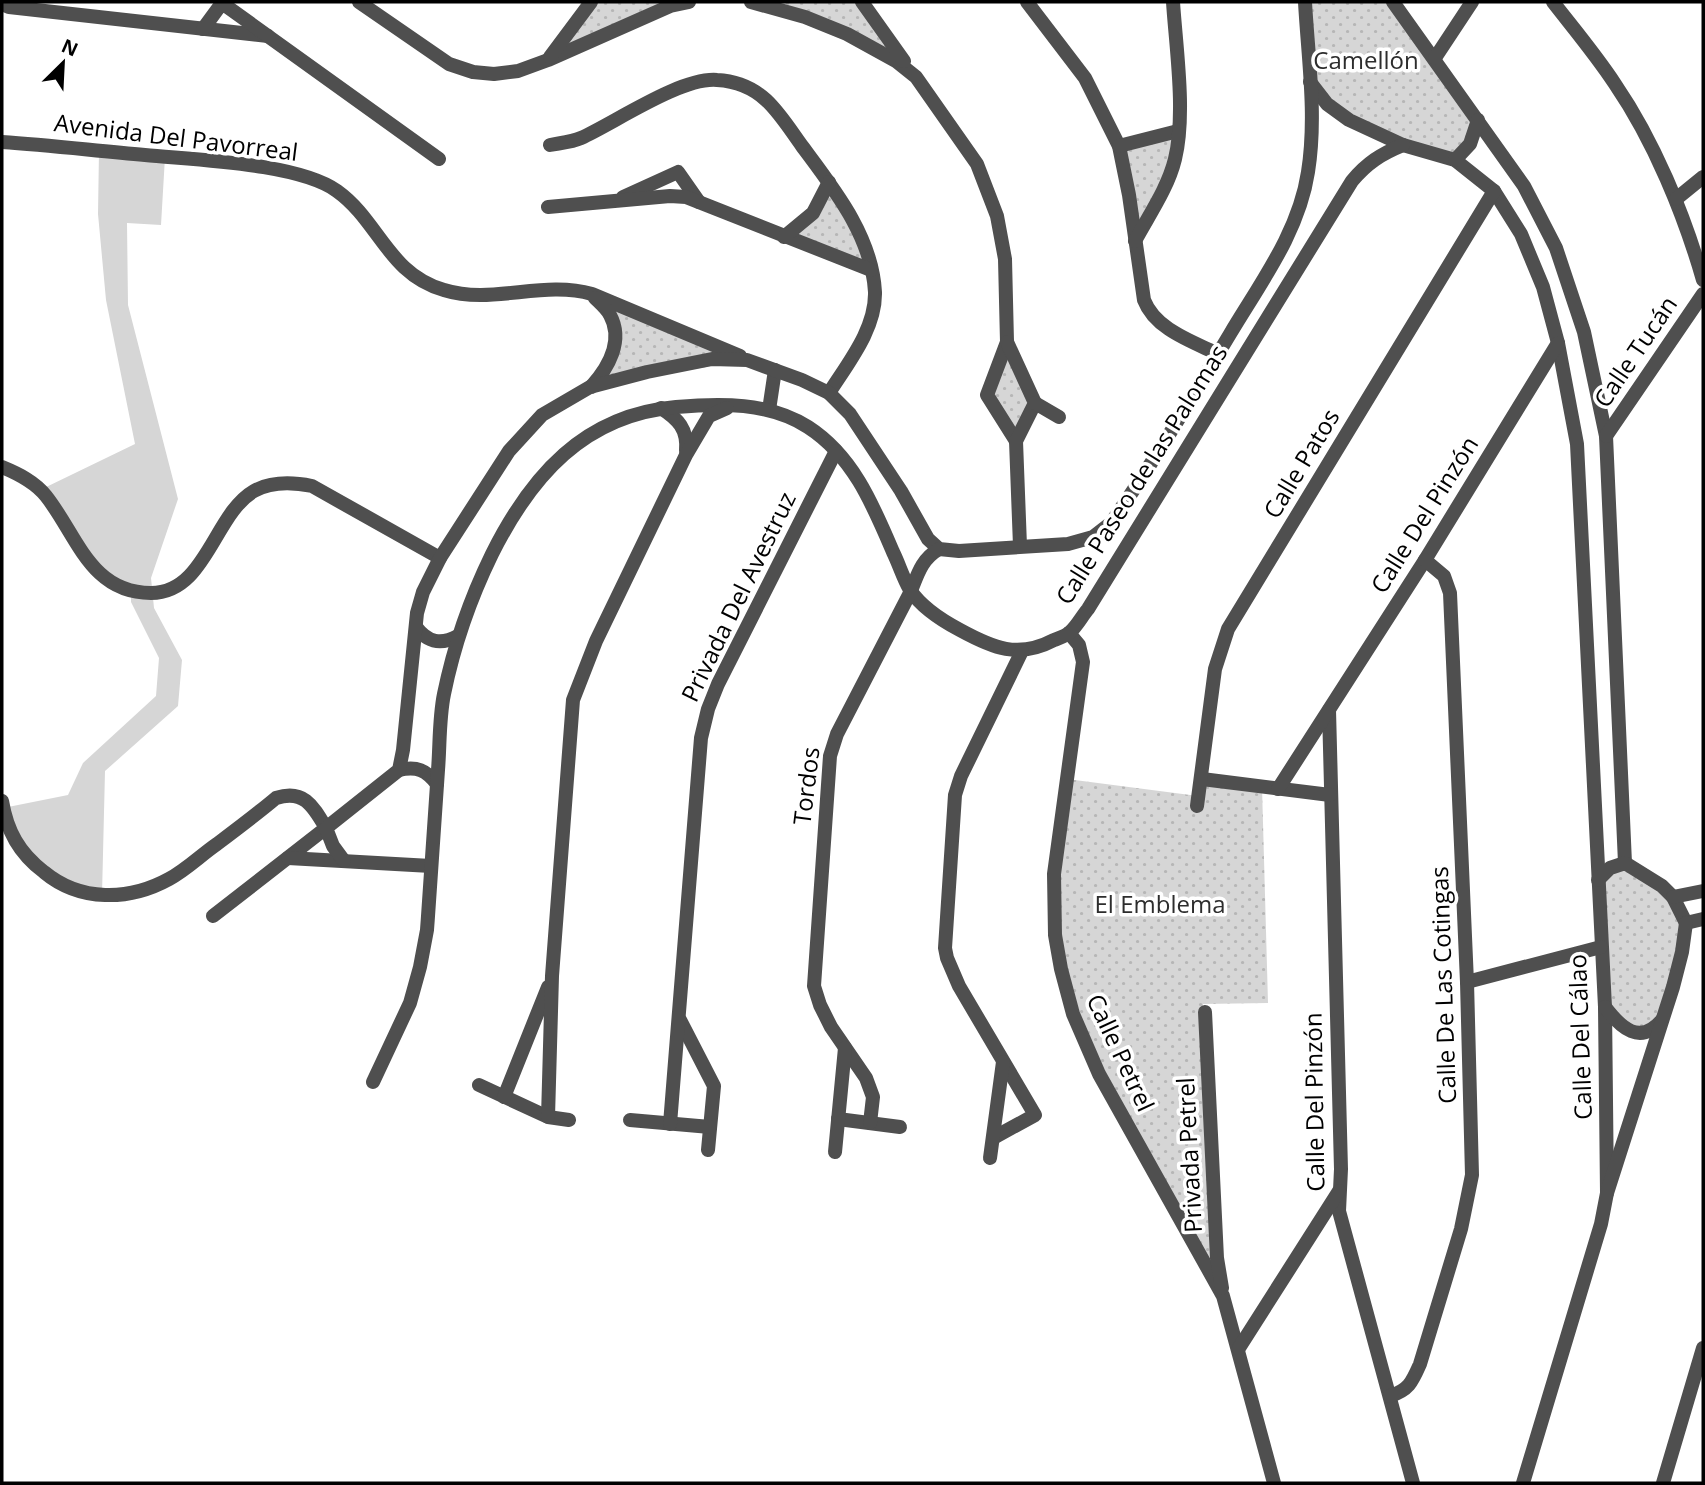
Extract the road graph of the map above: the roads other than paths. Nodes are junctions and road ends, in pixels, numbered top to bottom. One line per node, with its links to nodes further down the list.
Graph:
1 (359, 2): 16 (street)
2 (591, 2): 16 (street)
3 (689, 2): 16 (street)
4 (751, 2): 17 (street)
5 (862, 2): 17 (street)
6 (1027, 2): 24 (street)
7 (1173, 2): 20 (street)
8 (1305, 2): 18 (street, Calle Paseo de las Palomas)
9 (1393, 2): 15 (street)
10 (1472, 2): 15 (street)
11 (1553, 2): 30 (street)
12 (2, 4): 13 (street)
13 (203, 29): 14 (street); 14 (street)
14 (270, 37): 25 (street)
15 (1435, 58): 19 (street)
16 (548, 60)
17 (916, 77): 40 (street)
18 (1310, 82): 23 (street); 42 (street, Calle Paseo de las Palomas)
19 (1478, 120): 26 (street); 52 (street)
20 (1178, 131): 24 (street); 35 (street)
21 (2, 142): 38 (street, Avenida Del Pavorreal)
22 (550, 145): 28 (street)
23 (1403, 145): 26 (street); 63 (street, Calle Paseo de las Palomas)
24 (1119, 146): 35 (street)
25 (439, 159)
26 (1455, 160): 29 (street)
27 (1703, 177): 30 (street)
28 (829, 182): 34 (street); 36 (street)
29 (1494, 191): 41 (street); 68 (street, Calle Patos)
30 (1676, 199): 37 (street)
31 (611, 202): 32 (street); 32 (street); 33 (street)
32 (699, 202): 34 (street)
33 (548, 207)
34 (784, 237): 36 (street)
35 (1135, 241): 42 (street)
36 (871, 270): 46 (street)
37 (1703, 280)
38 (592, 294): 43 (street, Avenida Del Pavorreal); 45 (street)
39 (1703, 294): 52 (street, Calle Tucán)
40 (1007, 342): 47 (street); 53 (street)
41 (1558, 343): 60 (street, Calle Del Pinzón); 79 (street)
42 (1218, 354): 57 (street, Calle Paseo de las Palomas)
43 (747, 360): 44 (street); 45 (street)
44 (775, 370): 46 (street); 50 (street)
45 (590, 387): 59 (street)
46 (829, 393): 58 (street)
47 (1035, 403): 51 (street); 53 (street)
48 (735, 406): 49 (street); 50 (street); 55 (street)
49 (661, 408): 55 (street); 64 (street)
50 (769, 410): 54 (street)
51 (1059, 417)
52 (1606, 436): 77 (street)
53 (1016, 441): 57 (street)
54 (836, 451): 61 (street); 90 (street, Privada Del Avestruz)
55 (686, 456): 86 (street)
56 (2, 467): 59 (street)
57 (1020, 546): 58 (street, Calle Paseo de las Palomas)
58 (939, 549): 61 (street, Tordos)
59 (440, 558): 62 (street)
60 (1425, 560): 66 (street, Calle Del Pinzón); 87 (street, Calle De Las Cotingas)
61 (911, 591): 65 (street); 92 (street, Tordos)
62 (416, 627): 64 (street); 67 (street)
63 (1069, 633): 65 (street, Calle Paseo de las Palomas); 111 (street, Calle Petrel)
64 (458, 636): 69 (street)
65 (1022, 652): 93 (street)
66 (1329, 710): 70 (street, Calle Del Pinzón); 71 (street, Calle Del Pinzón)
67 (399, 770): 69 (street); 74 (street)
68 (1202, 779): 70 (street); 73 (street, Calle Patos)
69 (437, 784): 78 (street)
70 (1278, 789): 71 (street)
71 (1330, 795): 109 (street, Calle Del Pinzón)
72 (2, 800): 74 (street)
73 (1197, 806)
74 (326, 828): 75 (street); 76 (street)
75 (288, 858): 76 (street); 82 (street)
76 (344, 861): 78 (street)
77 (1625, 863): 79 (street); 81 (street)
78 (431, 866): 94 (street)
79 (1598, 880): 85 (street, Calle Del Cálao)
80 (1703, 891): 81 (street)
81 (1673, 897): 84 (street)
82 (213, 916)
83 (1703, 919): 84 (street)
84 (1686, 923): 91 (street, Calle Del Cálao)
85 (1601, 947): 87 (street); 88 (street, Calle Del Cálao)
86 (552, 976): 96 (street); 97 (street)
87 (1467, 982): 114 (street, Calle De Las Cotingas)
88 (1605, 1007): 91 (street); 110 (street, Calle Del Cálao)
89 (1205, 1012): 111 (street, Privada Petrel)
90 (680, 1019): 102 (street, Privada Del Avestruz); 103 (street)
91 (1662, 1019): 110 (street, Calle Del Cálao)
92 (845, 1048): 98 (street); 101 (street, Tordos)
93 (1003, 1062): 105 (street); 105 (street)
94 (373, 1082)
95 (479, 1085): 96 (street)
96 (504, 1097): 97 (street)
97 (548, 1117): 99 (street)
98 (838, 1119): 101 (street); 107 (street)
99 (569, 1120)
100 (630, 1120): 102 (street)
101 (870, 1123): 104 (street)
102 (670, 1124): 103 (street)
103 (709, 1128): 106 (street)
104 (900, 1128)
105 (993, 1138): 108 (street)
106 (708, 1150)
107 (835, 1152)
108 (990, 1158)
109 (1340, 1190): 112 (street); 114 (street, Calle Del Pinzón)
110 (1607, 1193): 117 (street, Calle Del Cálao)
111 (1223, 1296): 112 (street, Calle Petrel)
112 (1239, 1348): 115 (street)
113 (1703, 1348): 118 (street)
114 (1390, 1396): 116 (street, Calle Del Pinzón)
115 (1274, 1483)
116 (1413, 1483)
117 (1523, 1483)
118 (1663, 1483)

